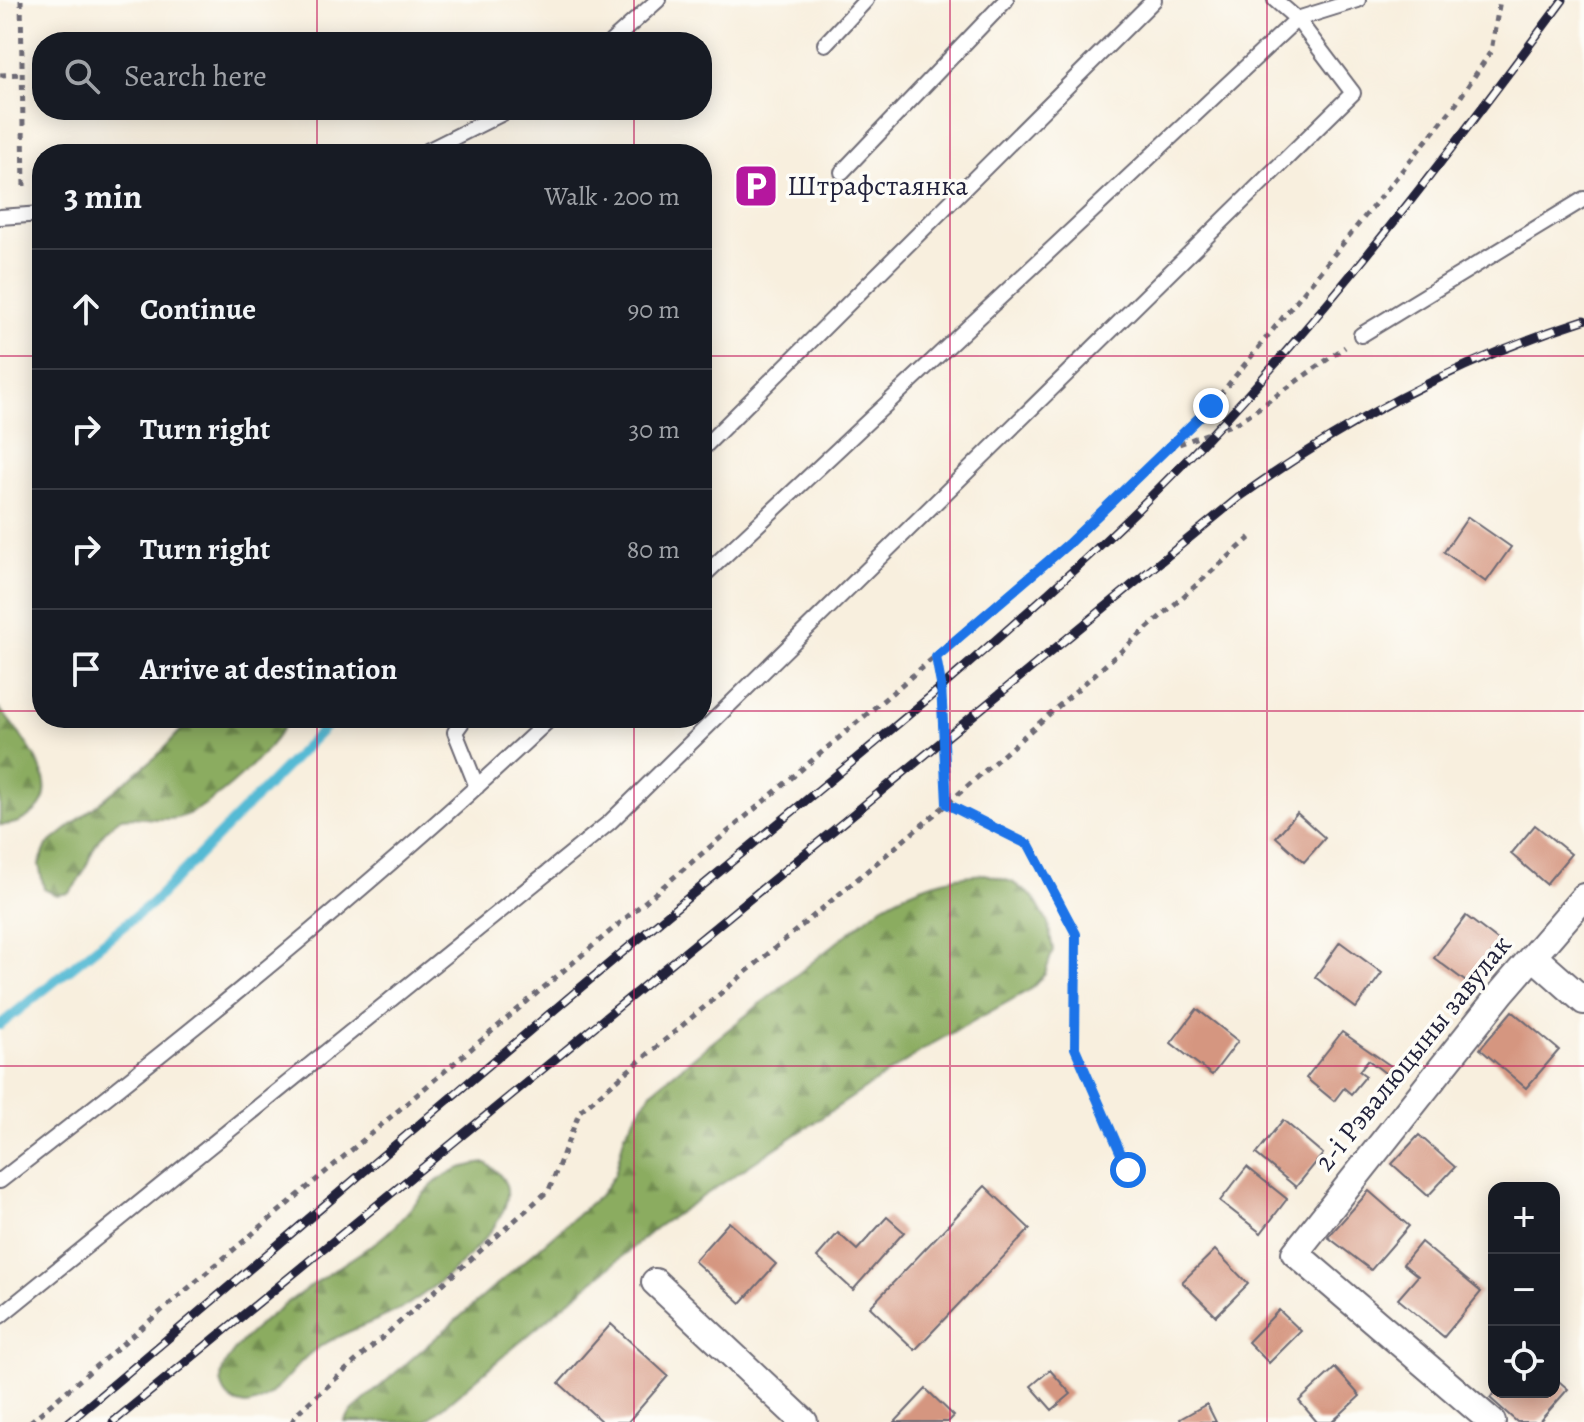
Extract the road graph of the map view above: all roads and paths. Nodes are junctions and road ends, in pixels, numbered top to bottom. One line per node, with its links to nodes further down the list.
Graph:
1 (21, 0): 12 (path)
2 (658, 0): 10 (lane)
3 (866, 0): 11 (lane)
4 (1006, 0): 16 (lane)
5 (1154, 0): 22 (lane)
6 (1275, 0): 9 (lane)
7 (1358, 0): 9 (lane)
8 (1500, 0): 23 (path)
9 (1297, 19): 25 (lane); 27 (lane)
10 (622, 32)
11 (825, 44)
12 (22, 74): 13 (path); 17 (path)
13 (0, 75)
14 (489, 120): 15 (lane)
15 (441, 144)
16 (842, 172)
17 (24, 188)
18 (1584, 199): 21 (lane)
19 (32, 215): 20 (lane)
20 (0, 217)
21 (1361, 335): 23 (path)
22 (712, 439)
23 (1167, 448): 26 (path)
24 (1251, 537): 32 (path)
25 (712, 568)
26 (936, 657): 32 (path); 40 (path)
27 (712, 722)
28 (458, 728): 31 (lane)
29 (540, 728): 31 (lane)
30 (706, 728): 39 (lane)
31 (477, 787): 37 (lane)
32 (947, 804): 36 (path); 41 (path)
33 (1584, 897): 34 (street, 2-і Рэвалюцыны завулак)
34 (1534, 957): 35 (street); 43 (street, 2-і Рэвалюцыны завулак)
35 (1584, 1001)
36 (1128, 1170)
37 (0, 1181)
38 (655, 1282): 42 (street)
39 (0, 1316)
40 (30, 1422)
41 (292, 1422)
42 (804, 1422)
43 (1492, 1422)

